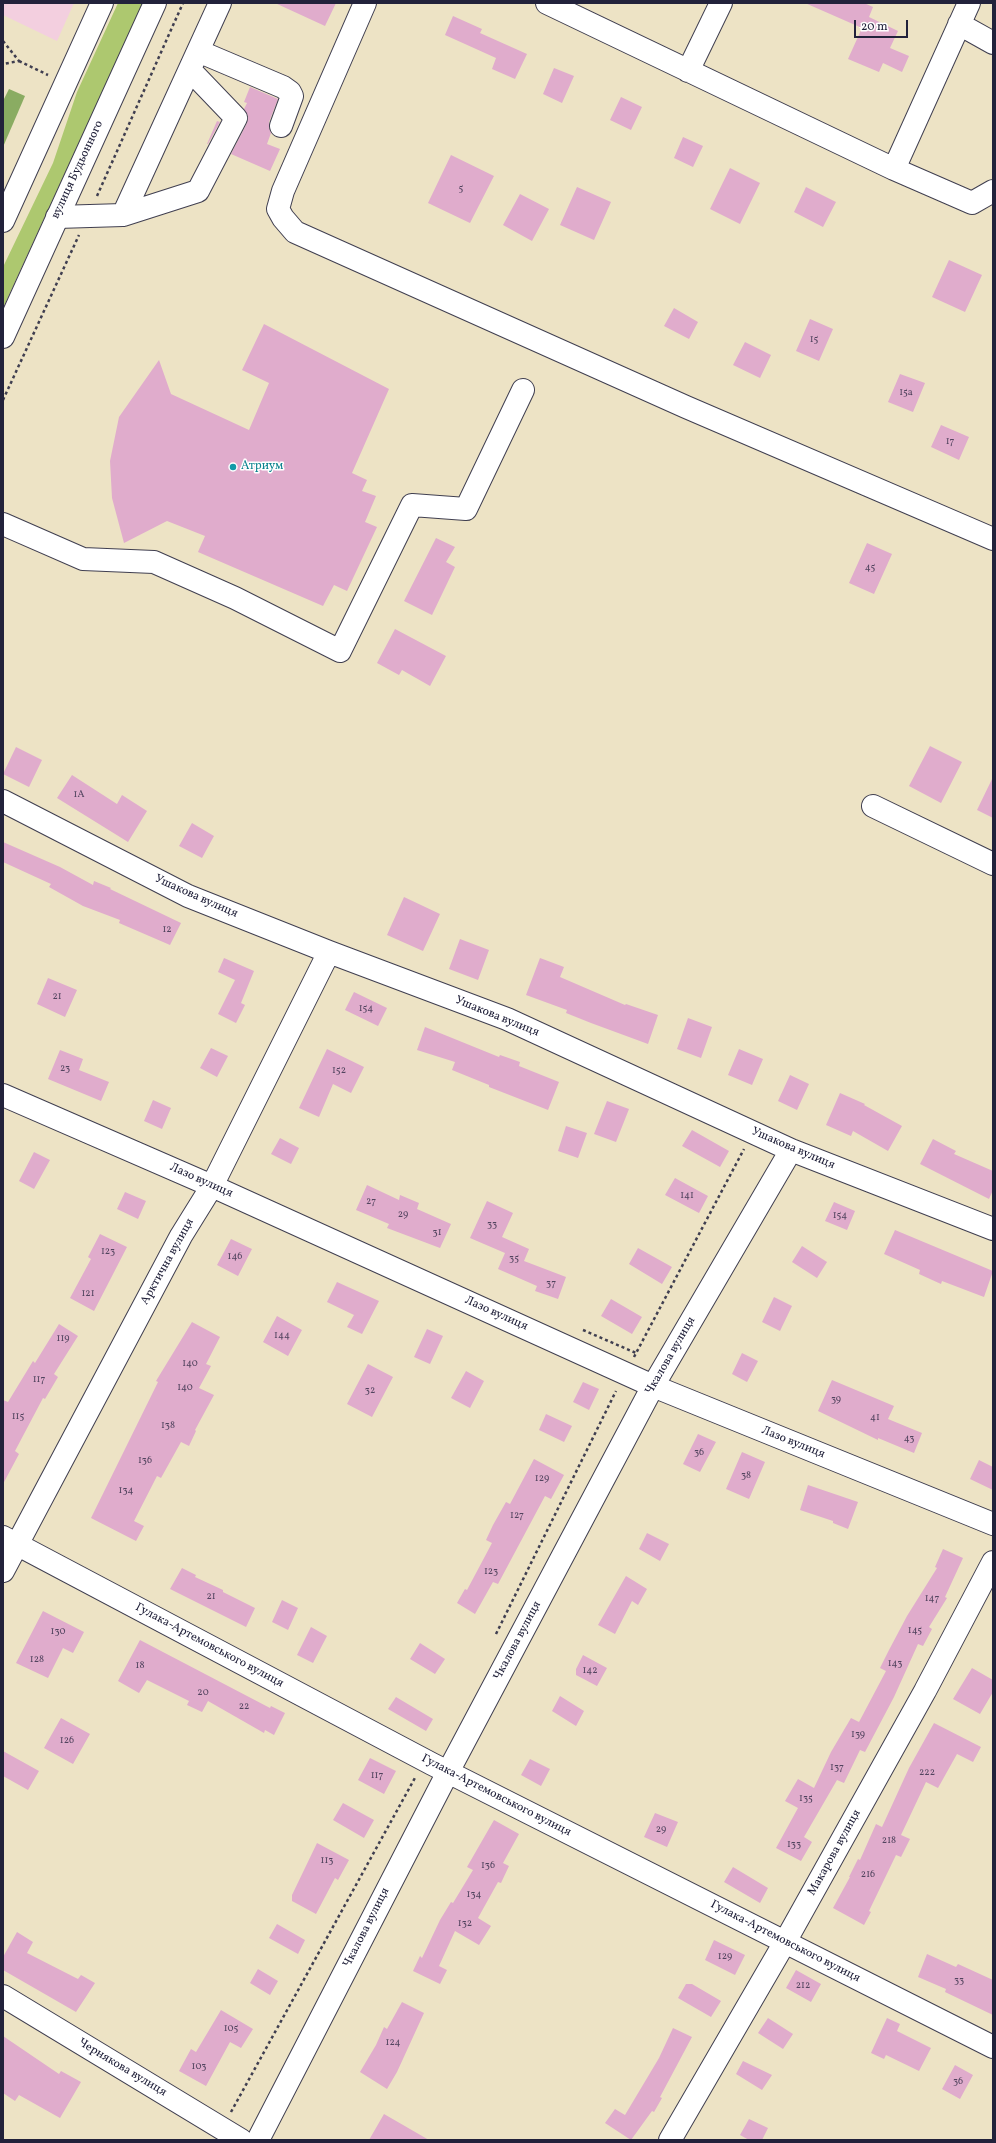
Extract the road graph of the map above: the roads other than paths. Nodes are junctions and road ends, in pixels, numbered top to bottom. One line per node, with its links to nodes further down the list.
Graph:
1 (102, 3): 17 (street)
2 (155, 3): 16 (street, вулиця Будьонного)
3 (220, 3): 10 (street)
4 (365, 3): 21 (street)
5 (547, 3): 11 (street)
6 (721, 3): 11 (street)
7 (969, 3): 8 (street)
8 (959, 24): 9 (street); 13 (street)
9 (993, 42)
10 (194, 61): 12 (street); 15 (street); 15 (street)
11 (688, 71): 13 (street)
12 (281, 126)
13 (894, 169): 14 (street)
14 (993, 191)
15 (122, 215): 16 (street)
16 (57, 217): 18 (street, вулиця Будьонного)
17 (3, 221)
18 (3, 337)
19 (523, 390): 20 (street)
20 (3, 524)
21 (993, 539)
22 (3, 801): 25 (street, Ушакова вулиця)
23 (873, 806): 24 (street)
24 (993, 864)
25 (328, 952): 27 (street, Ушакова вулиця); 28 (street, Арктична вулиця)
26 (3, 1095): 28 (street, Лазо вулиця)
27 (791, 1150): 29 (street, Ушакова вулиця); 30 (street, Чкалова вулиця)
28 (212, 1186): 30 (street, Лазо вулиця); 32 (street, Арктична вулиця)
29 (993, 1229)
30 (653, 1386): 31 (street, Лазо вулиця); 35 (street, Чкалова вулиця)
31 (993, 1524)
32 (10, 1540): 34 (street, Арктична вулиця); 35 (street, Гулака-Артемовського вулиця)
33 (993, 1562): 36 (street, Макарова вулиця)
34 (3, 1570)
35 (448, 1772): 36 (street, Гулака-Артемовського вулиця); 40 (street, Чкалова вулиця)
36 (785, 1942): 38 (street, Гулака-Артемовського вулиця); 41 (street, Макарова вулиця)
37 (3, 1996): 39 (street, Чернякова вулиця)
38 (993, 2047)
39 (241, 2140)
40 (258, 2140)
41 (670, 2140)

